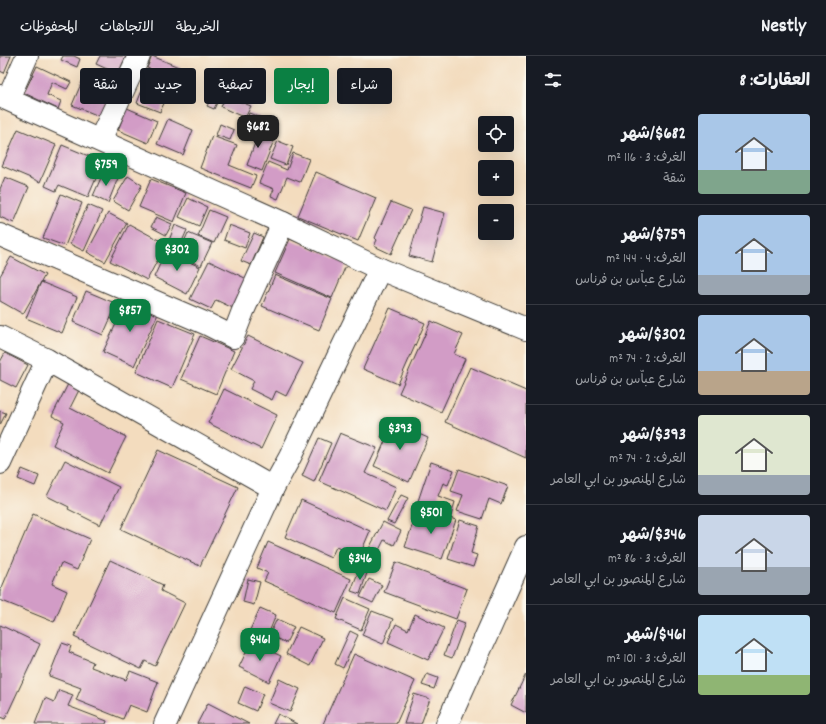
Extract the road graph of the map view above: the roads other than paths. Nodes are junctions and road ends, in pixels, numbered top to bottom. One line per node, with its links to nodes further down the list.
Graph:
1 (27, 56): 3 (street)
2 (139, 56): 4 (street)
3 (4, 97): 4 (street)
4 (100, 140): 5 (street)
5 (283, 223): 6 (street); 7 (street)
6 (0, 235)
7 (380, 269): 8 (street); 12 (street)
8 (526, 328)
9 (0, 337): 10 (street)
10 (47, 360): 11 (street); 12 (street)
11 (0, 463)
12 (273, 488): 14 (street)
13 (526, 547): 15 (street)
14 (165, 724)
15 (447, 724)

